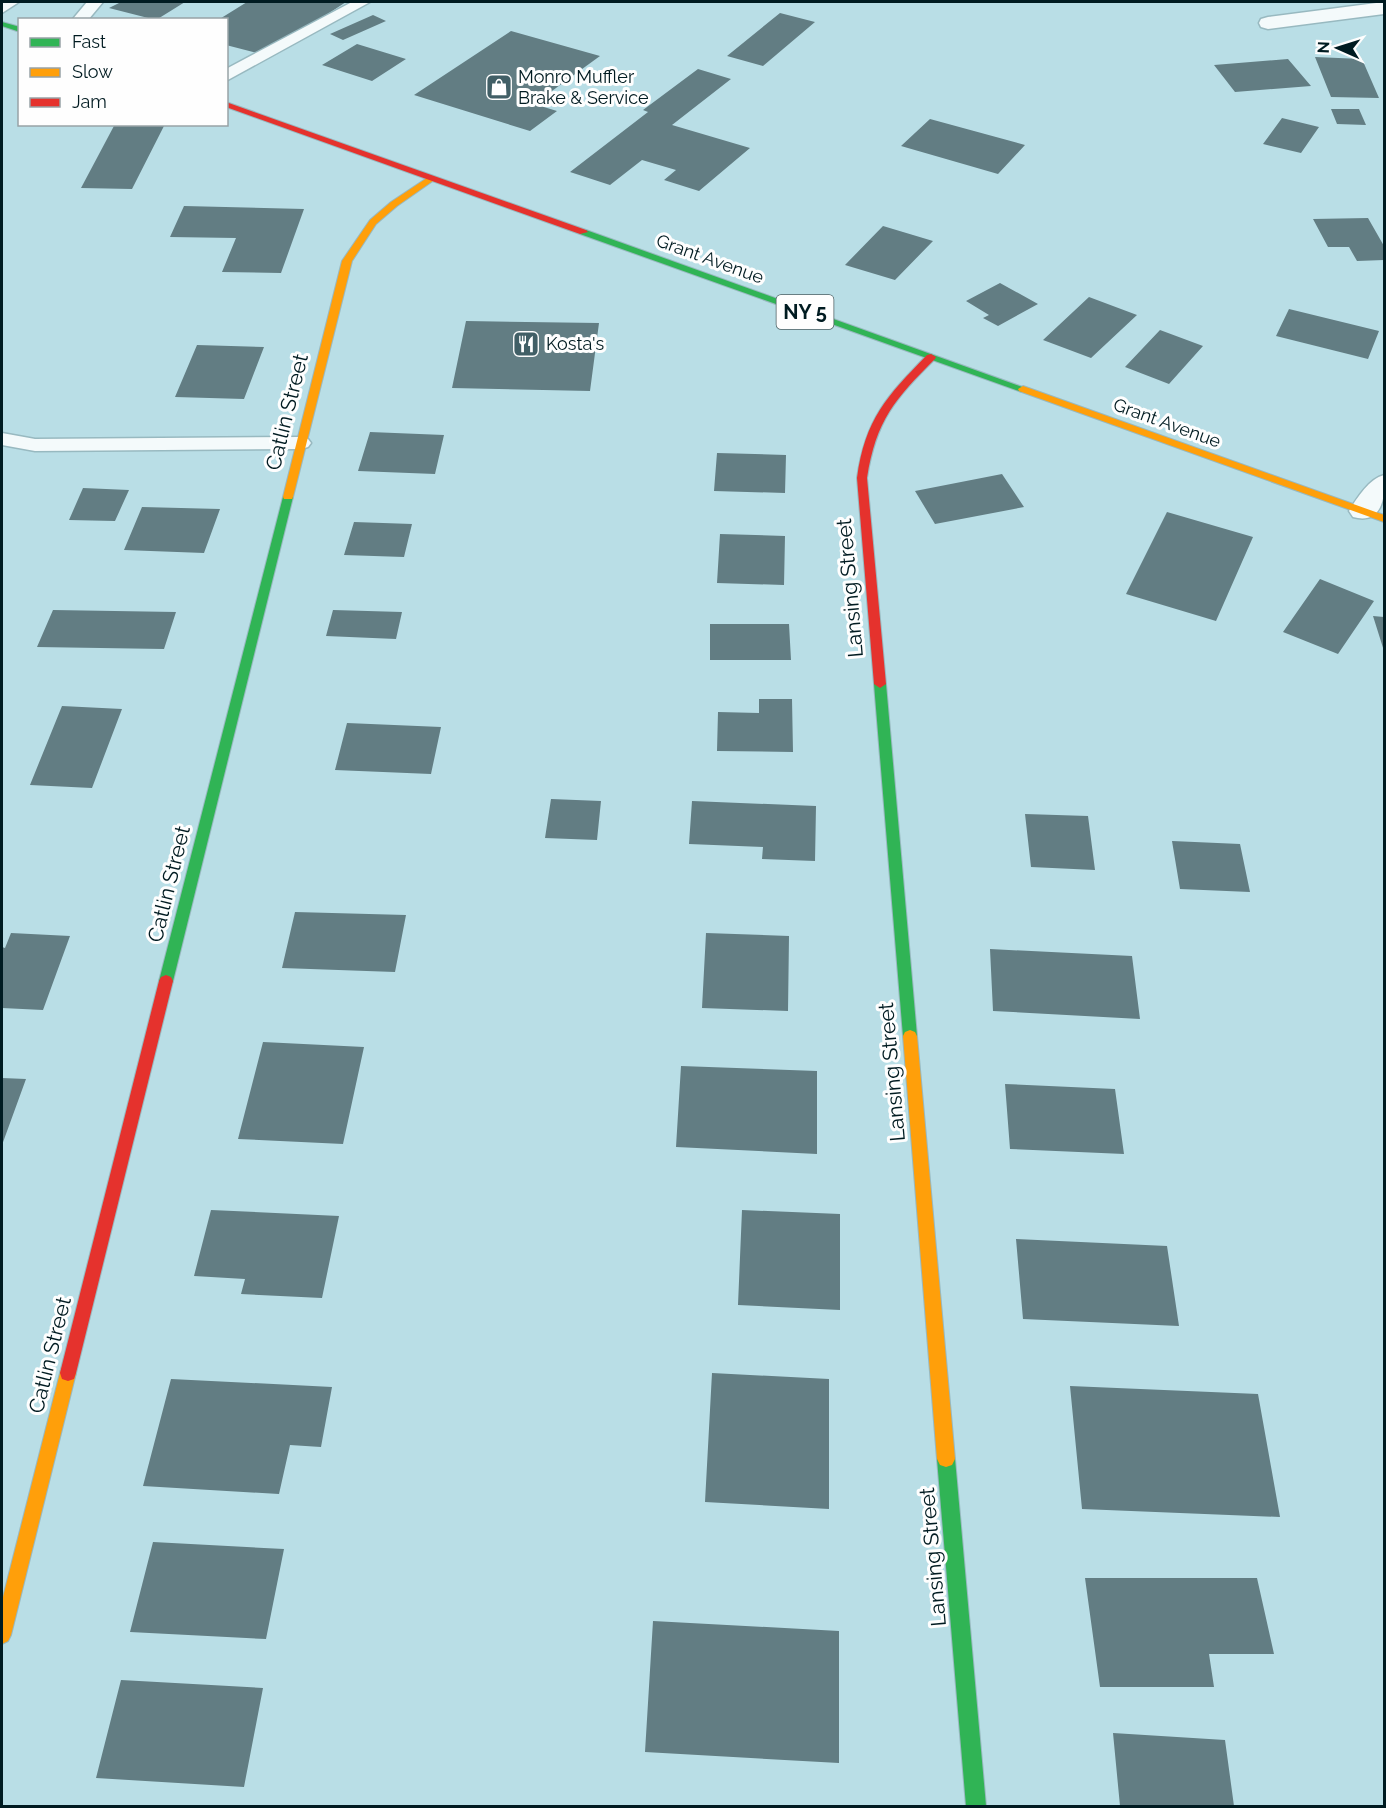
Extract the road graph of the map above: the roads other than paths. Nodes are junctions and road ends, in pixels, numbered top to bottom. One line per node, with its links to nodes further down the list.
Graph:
1 (11, 2): 5 (lane)
2 (96, 2): 7 (lane)
3 (362, 2): 11 (lane)
4 (1354, 6): 6 (street); 8 (street)
5 (2, 8)
6 (1384, 8)
7 (81, 18)
8 (1268, 23)
9 (2, 24): 10 (main road)
10 (18, 29)
11 (228, 75)
12 (228, 105): 13 (main road, Grant Avenue / NY 5)
13 (433, 178): 14 (main road, Grant Avenue / NY 5); 16 (main road, Catlin Street)
14 (931, 357): 18 (main road, Grant Avenue / NY 5); 20 (main road, Lansing Street)
15 (2, 439): 16 (lane)
16 (301, 443): 19 (main road, Catlin Street)
17 (1384, 483): 18 (street)
18 (1373, 515)
19 (2, 1635)
20 (975, 1806)

